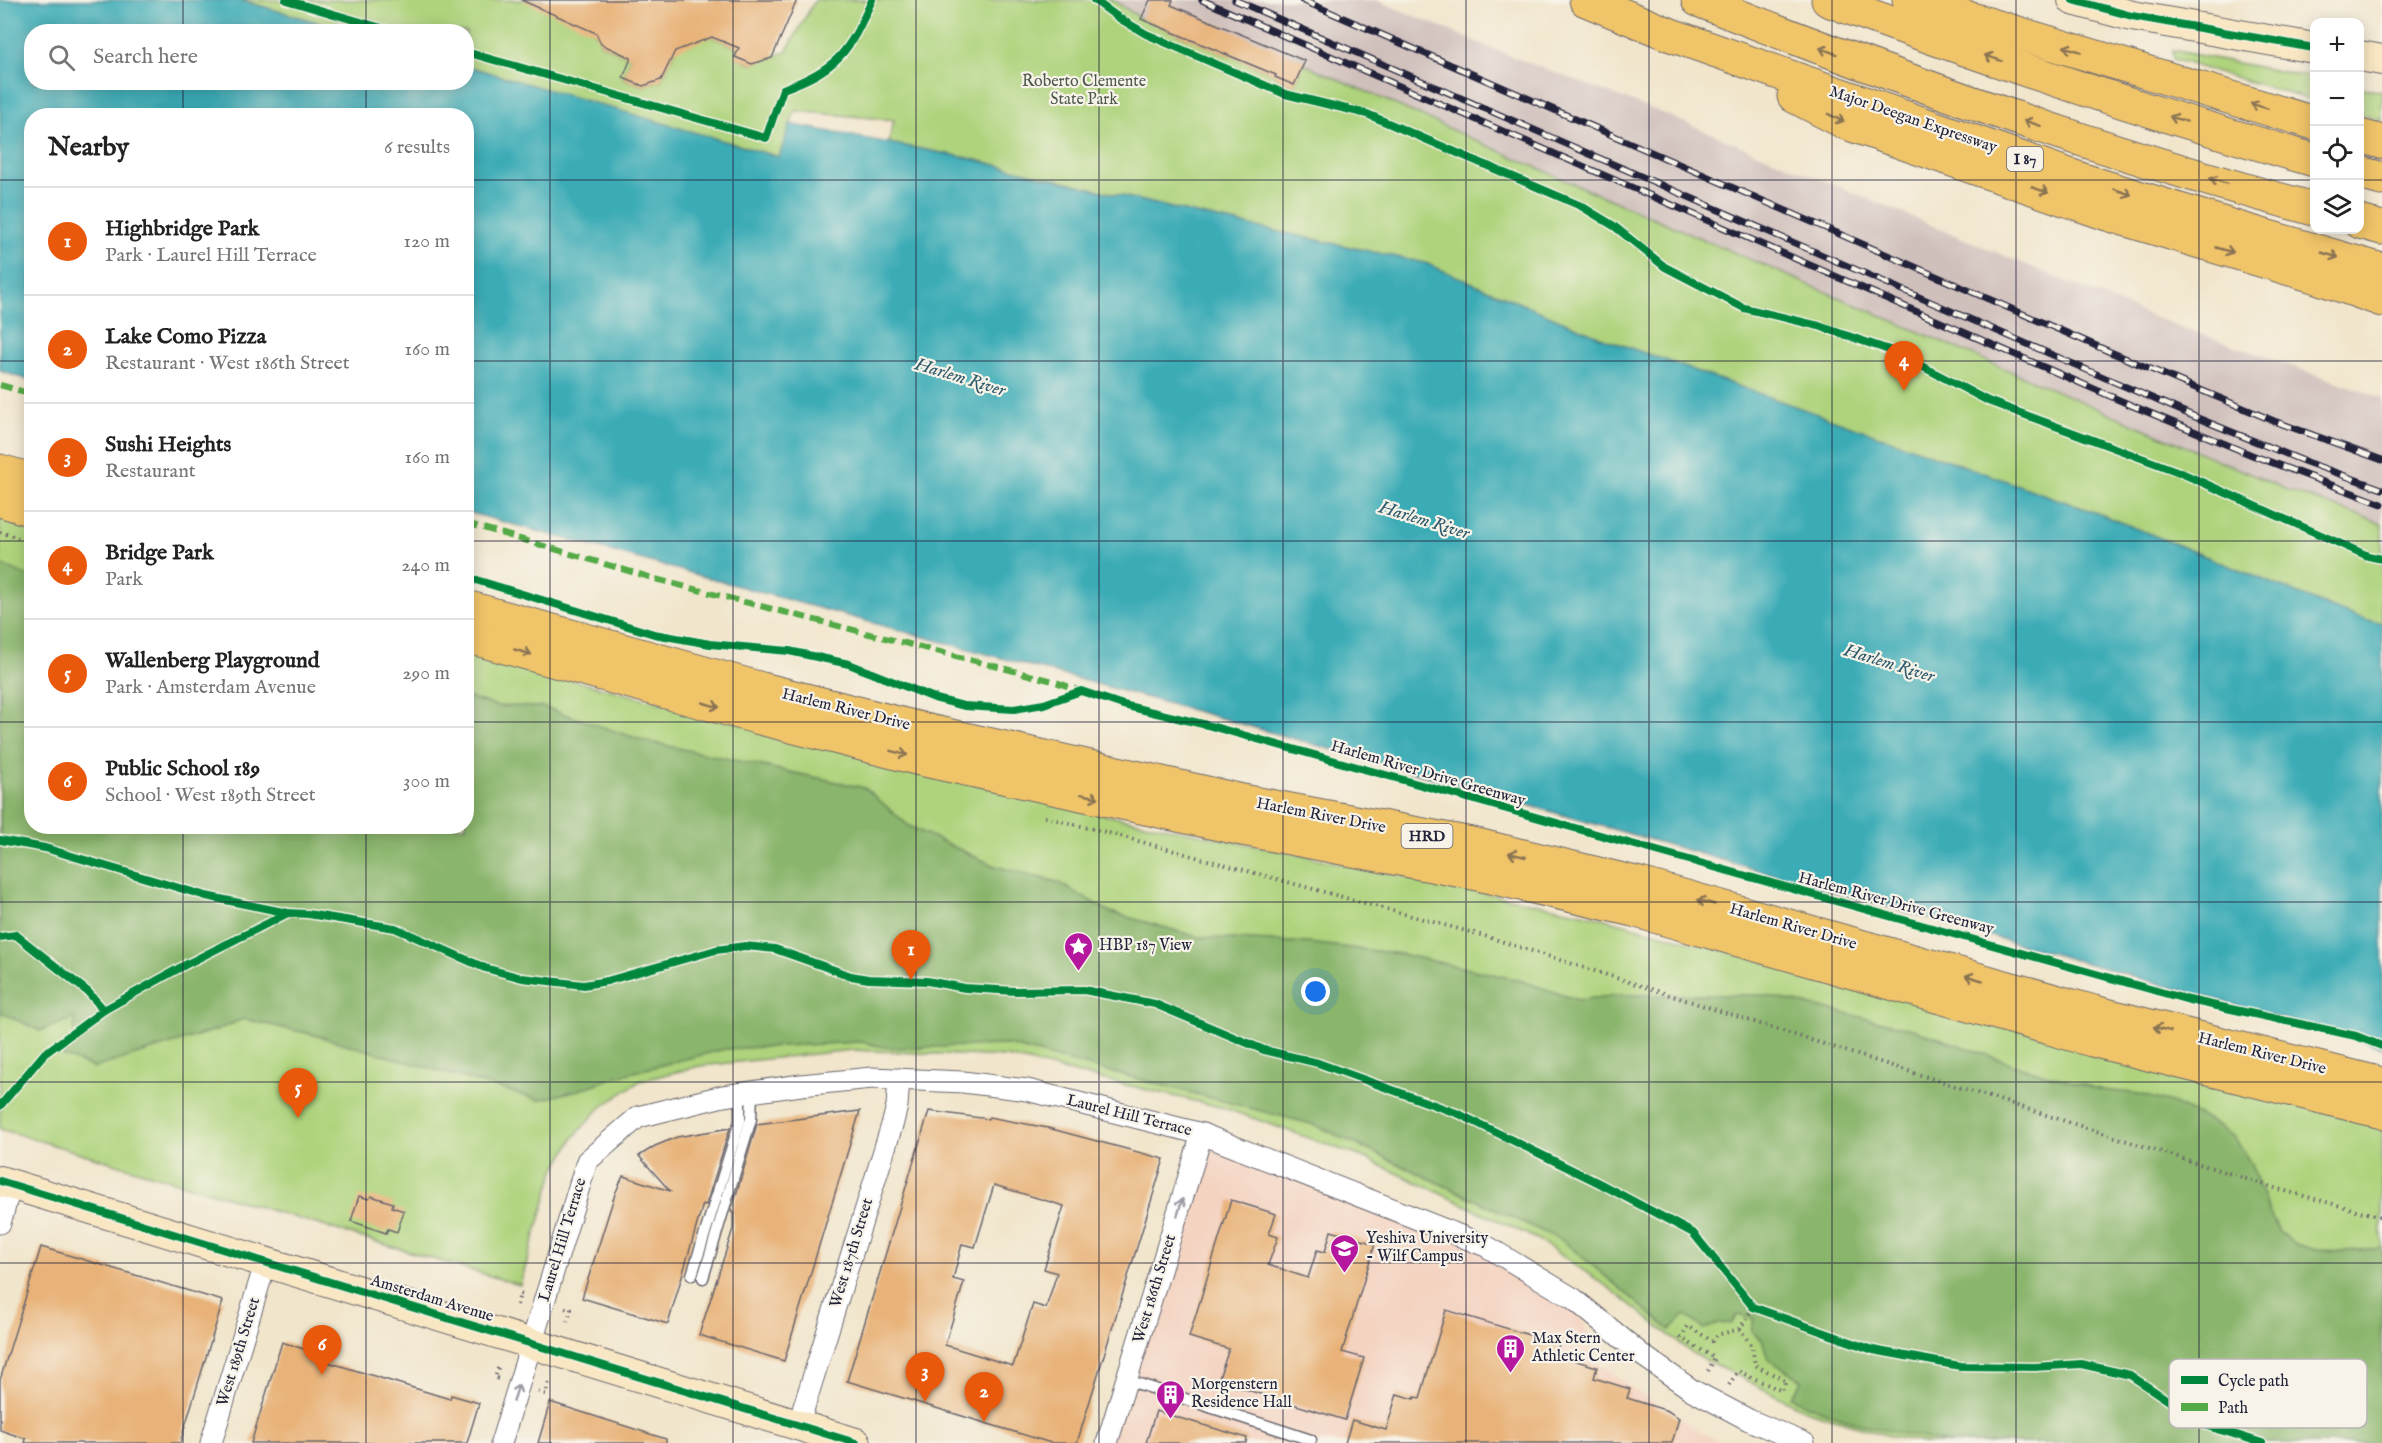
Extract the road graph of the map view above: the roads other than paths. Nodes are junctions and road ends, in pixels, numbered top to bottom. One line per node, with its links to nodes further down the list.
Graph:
1 (1586, 0): 6 (highway, Major Deegan Expressway / I 87)
2 (1698, 0): 16 (highway, I 87, one-way to 2)
3 (1828, 0): 13 (highway, one-way to 3)
4 (1909, 0): 10 (highway, one-way to 4)
5 (2073, 0): 7 (main road)
6 (1671, 35): 19 (highway, Major Deegan Expressway / I 87, one-way to 19); 20 (highway, one-way to 20)
7 (2310, 47)
8 (2364, 57): 9 (main road)
9 (2382, 60)
10 (2310, 122)
11 (2364, 137): 12 (highway)
12 (2382, 142)
13 (2310, 159)
14 (2364, 173): 15 (highway)
15 (2382, 179)
16 (2310, 208)
17 (2364, 223): 18 (highway)
18 (2382, 228)
19 (2382, 270)
20 (2382, 300)
21 (0, 471): 22 (highway)
22 (24, 478)
23 (0, 500): 24 (highway)
24 (24, 508)
25 (474, 609): 28 (highway, Harlem River Drive / HRD, one-way to 25)
26 (474, 638): 30 (highway, Harlem River Drive / HRD, one-way to 30)
27 (899, 1079): 29 (street, Laurel Hill Terrace); 31 (street, Laurel Hill Terrace); 38 (street, West 187th Street)
28 (2382, 1084)
29 (746, 1093): 35 (lane); 36 (street, Laurel Hill Terrace)
30 (2382, 1112)
31 (1202, 1134): 37 (street, West 186th Street, one-way to 31); 44 (street, Laurel Hill Terrace)
32 (6, 1183): 33 (street); 34 (main road, Amsterdam Avenue)
33 (0, 1223)
34 (266, 1261): 36 (main road, Amsterdam Avenue); 40 (street, West 189th Street)
35 (697, 1277)
36 (531, 1343): 38 (main road, Amsterdam Avenue); 41 (street, Laurel Hill Terrace, one-way to 36)
37 (1127, 1380): 39 (lane); 43 (street, West 186th Street)
38 (798, 1426): 42 (main road, Amsterdam Avenue)
39 (1311, 1440)
40 (211, 1443)
41 (501, 1443)
42 (856, 1443)
43 (1107, 1443)
44 (1804, 1443)

